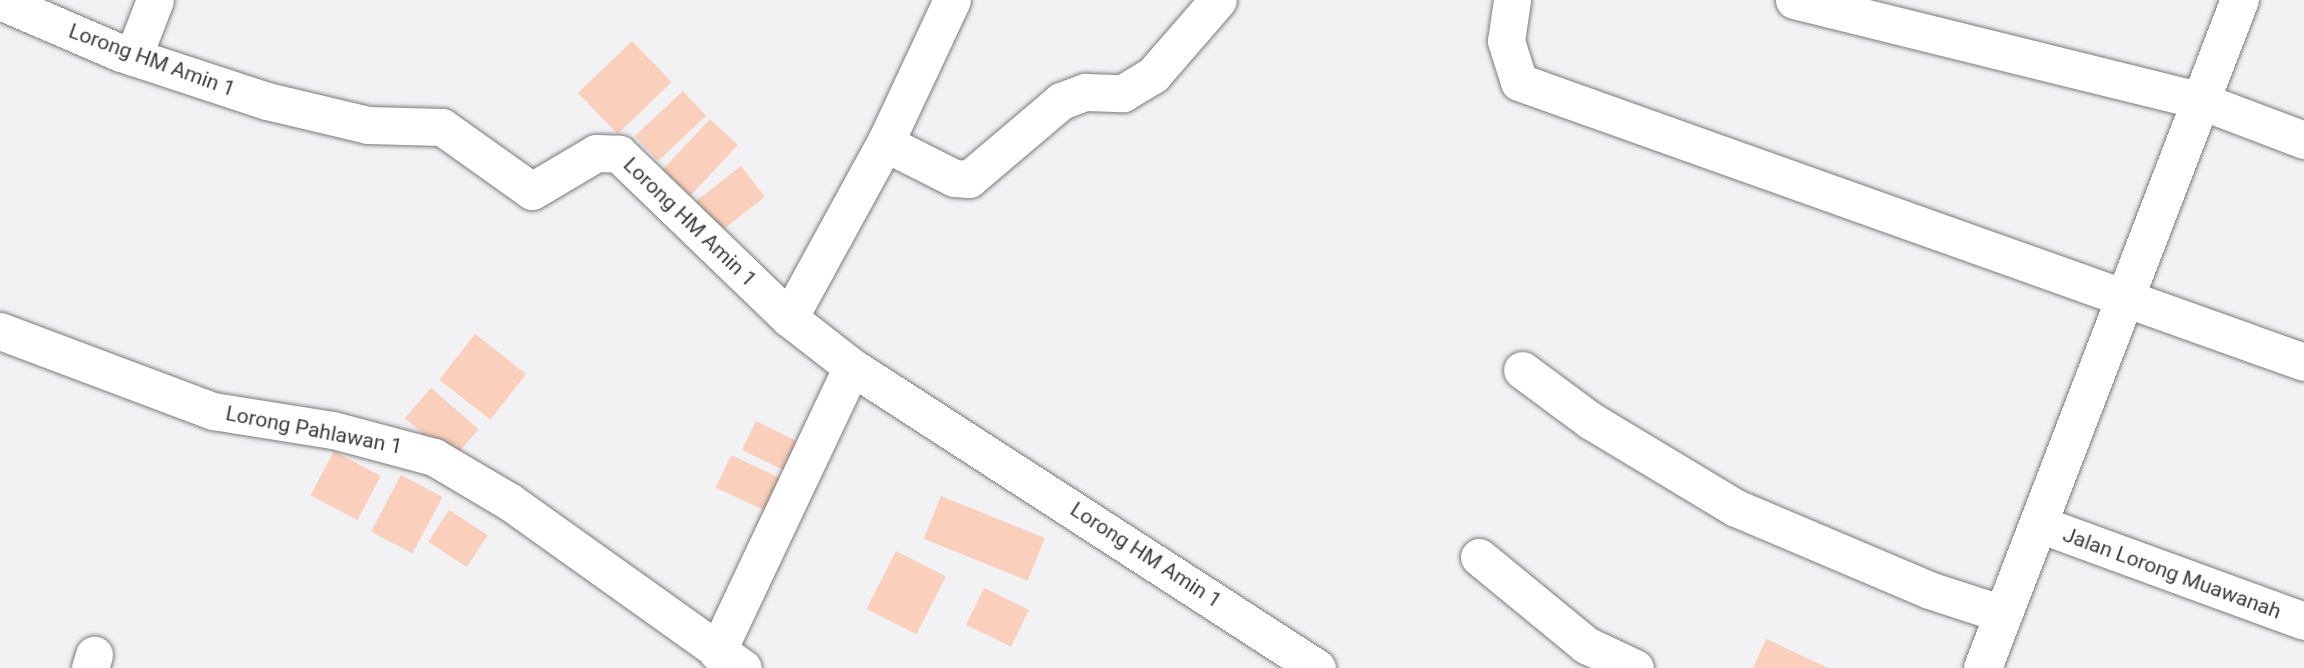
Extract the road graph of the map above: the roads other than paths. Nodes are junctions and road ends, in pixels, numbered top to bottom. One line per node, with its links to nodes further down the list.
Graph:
1 (155, 0): 8 (street)
2 (952, 0): 11 (street)
3 (1218, 0): 11 (street)
4 (1512, 0): 12 (street)
5 (1794, 0): 9 (street)
6 (2240, 0): 9 (main road)
7 (0, 1): 8 (street, Lorong HM Amin 1)
8 (134, 57): 13 (street, Lorong HM Amin 1)
9 (2202, 101): 10 (street); 12 (main road)
10 (2304, 140)
11 (885, 143): 13 (street)
12 (2125, 301): 15 (street); 18 (main road)
13 (789, 318): 16 (street, Lorong HM Amin 1)
14 (0, 331): 22 (street, Lorong Pahlawan 1)
15 (2304, 362)
16 (852, 367): 22 (street); 23 (street, Lorong HM Amin 1)
17 (1522, 370): 20 (street)
18 (2039, 524): 20 (main road); 21 (street, Jalan Lorong Muawanah)
19 (1479, 557): 24 (street)
20 (2003, 614): 25 (main road)
21 (2304, 621)
22 (730, 660)
23 (1317, 668)
24 (1635, 668)
25 (1983, 668)

